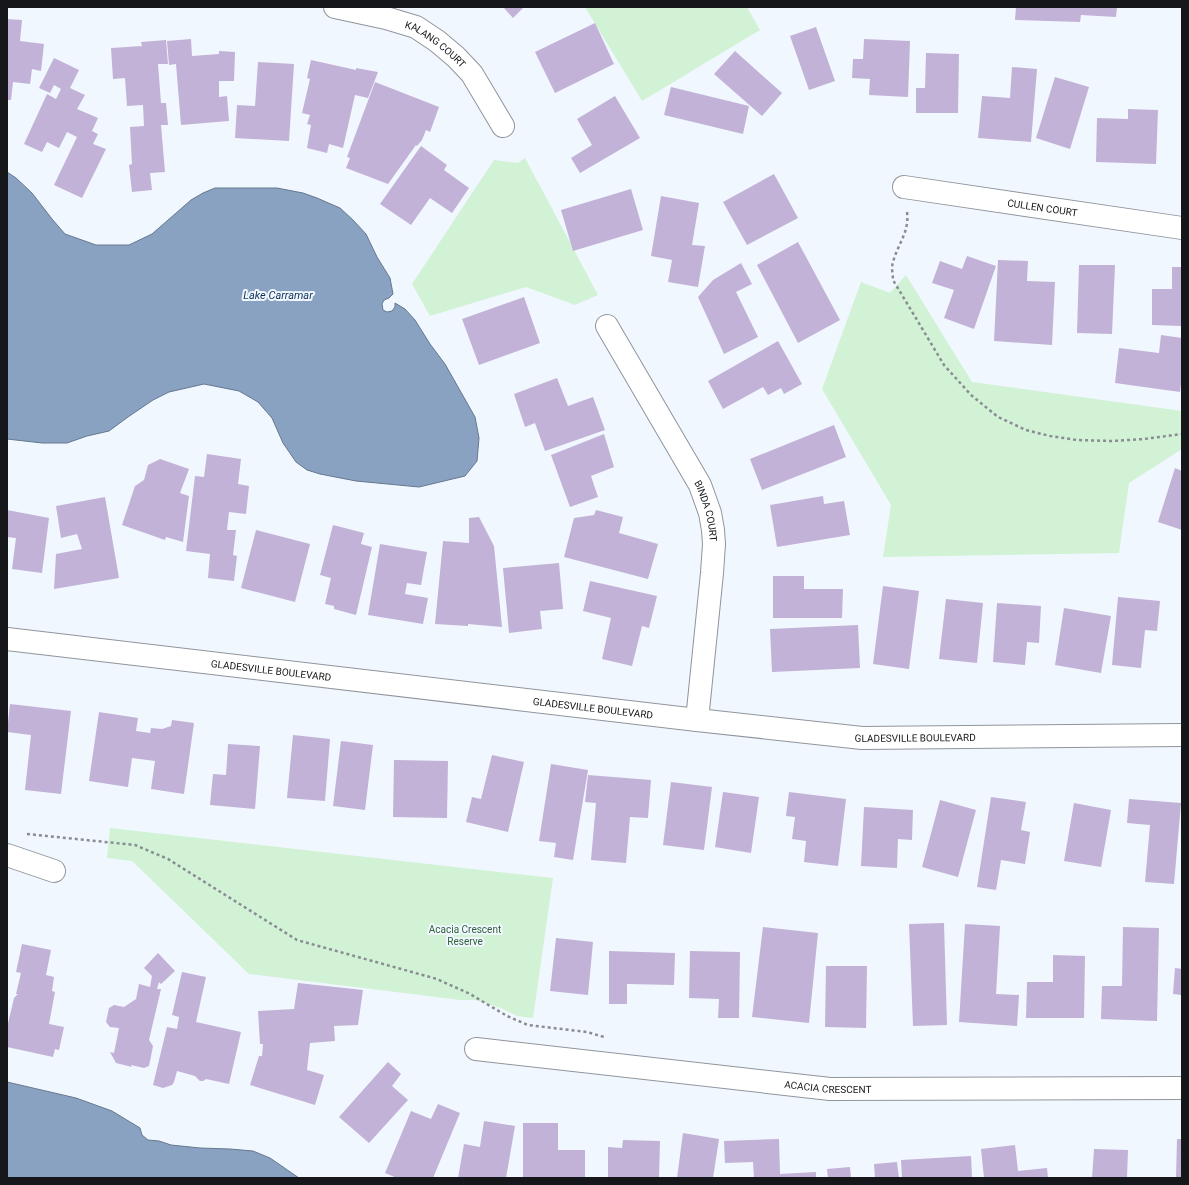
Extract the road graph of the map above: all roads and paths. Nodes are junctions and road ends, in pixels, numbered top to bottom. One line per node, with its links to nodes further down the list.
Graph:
1 (335, 7): 2 (street, KALANG COURT)
2 (503, 126)
3 (904, 187): 4 (street, CULLEN COURT); 6 (path)
4 (1182, 228)
5 (607, 326): 8 (street, BINDA COURT)
6 (1182, 434)
7 (7, 639): 8 (street, GLADESVILLE BOULEVARD)
8 (697, 720): 9 (street, GLADESVILLE BOULEVARD)
9 (1182, 735)
10 (22, 834): 13 (path)
11 (7, 855): 12 (street)
12 (54, 871)
13 (608, 1038)
14 (476, 1049): 15 (street, ACACIA CRESCENT)
15 (1182, 1088)

